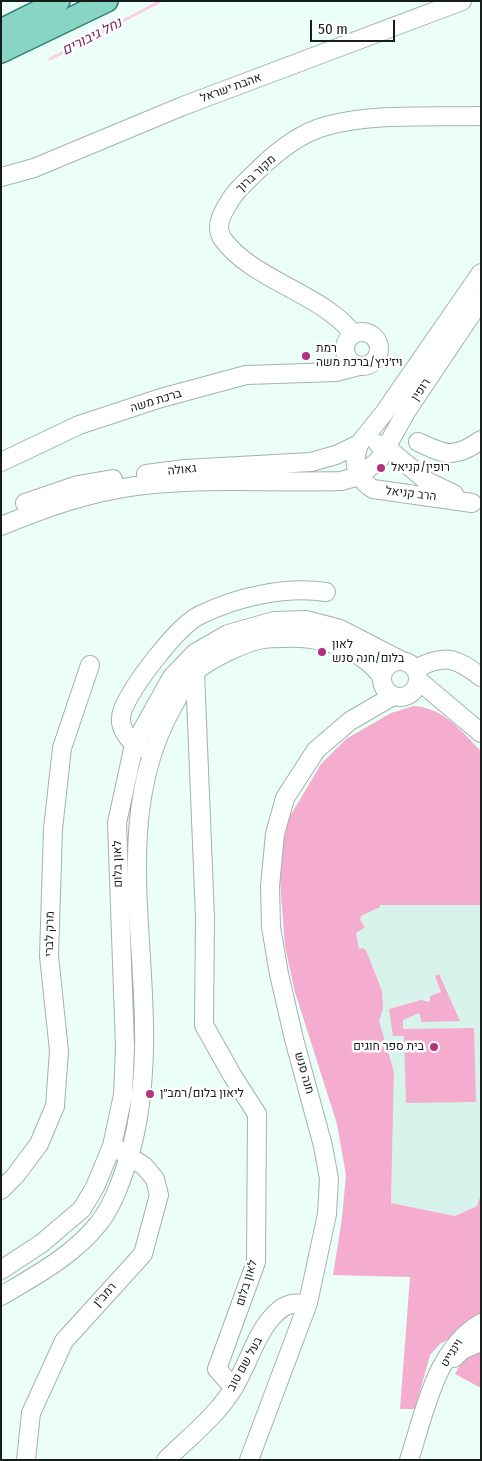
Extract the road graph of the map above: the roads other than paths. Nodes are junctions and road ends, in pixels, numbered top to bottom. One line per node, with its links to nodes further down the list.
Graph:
1 (60, 1): 4 (main road)
2 (107, 1): 5 (main road)
3 (462, 1): 7 (street, אהבת ישראל)
4 (1, 30)
5 (1, 52)
6 (481, 116): 10 (street, מקור ברוך)
7 (1, 177)
8 (478, 278): 14 (street, רופין)
9 (481, 300): 16 (street, רופין)
10 (348, 342): 11 (street); 11 (street); 12 (street)
11 (359, 366): 12 (street, ברכת משה)
12 (318, 371): 17 (street, ברכת משה)
13 (481, 440): 15 (street)
14 (361, 442): 16 (street, הרב קניאל); 19 (street); 22 (street, גאולה)
15 (418, 442)
16 (387, 448): 18 (street, הרב קניאל); 19 (street, רופין)
17 (1, 462)
18 (406, 466): 20 (street); 21 (street, הרב קניאל)
19 (359, 476): 20 (street, הרב קניאל); 23 (street, גאולה)
20 (394, 493): 21 (street, הרב קניאל)
21 (476, 505)
22 (1, 513)
23 (1, 526)
24 (326, 592): 32 (street)
25 (90, 665): 36 (street, מרק לברי)
26 (411, 670): 28 (street); 29 (street); 29 (street); 30 (street, לאון בלום); 32 (street, לאון בלום)
27 (195, 673): 29 (street, לאון בלום); 33 (street, לאון בלום); 42 (street, לאון בלום)
28 (481, 677)
29 (391, 689): 30 (street, לאון בלום); 39 (street, חנה סנש)
30 (447, 706): 31 (street, לאון בלום)
31 (481, 733)
32 (134, 745): 33 (street); 34 (street, לאון בלום)
33 (152, 752): 35 (street, לאון בלום)
34 (112, 1146): 35 (street, רמב"ן); 37 (street, לאון בלום)
35 (129, 1155): 38 (street, לאון בלום); 44 (street, רמב"ן)
36 (1, 1190)
37 (1, 1270)
38 (1, 1296)
39 (308, 1303): 42 (street, בעל שם טוב); 46 (street, חנה סנש)
40 (481, 1323): 43 (street, וינגייט)
41 (481, 1342): 43 (street, וינגייט)
42 (234, 1388): 45 (street, בעל שם טוב)
43 (432, 1390): 47 (street, וינגייט)
44 (26, 1460)
45 (166, 1460)
46 (249, 1460)
47 (409, 1460)

